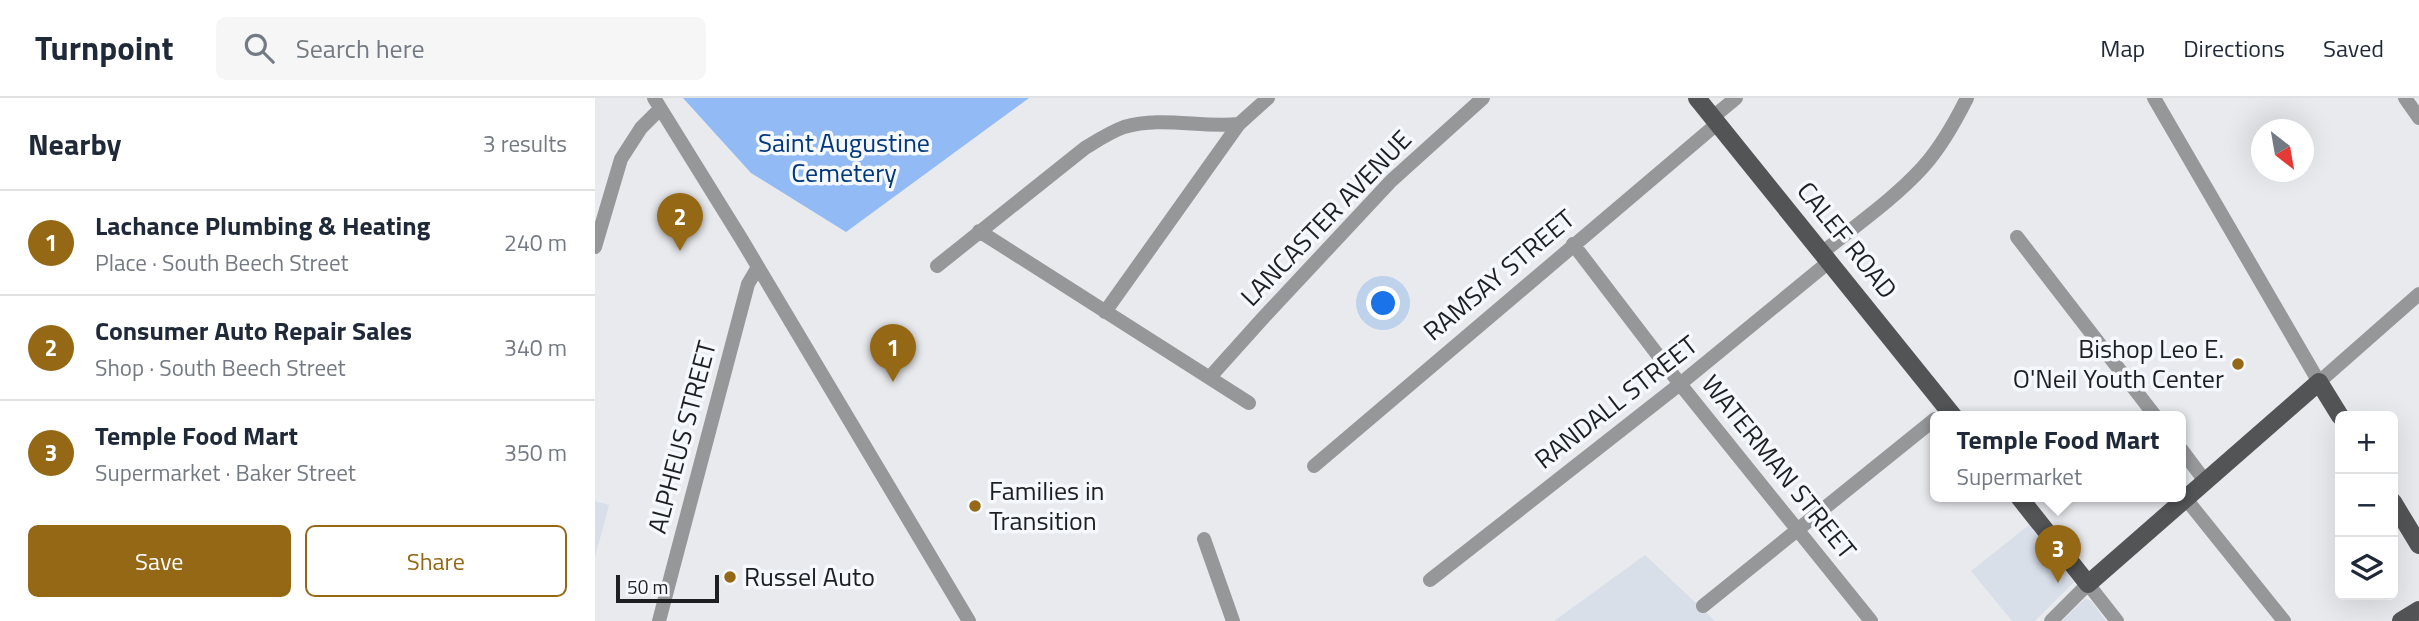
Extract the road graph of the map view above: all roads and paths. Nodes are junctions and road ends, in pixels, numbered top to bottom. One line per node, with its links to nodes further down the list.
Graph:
1 (1268, 98): 11 (street)
2 (1483, 98): 21 (street, LANCASTER AVENUE)
3 (1697, 98): 10 (main road, CALEF ROAD)
4 (1735, 98): 10 (street, RAMSAY STREET)
5 (1967, 98): 16 (street, RANDALL STREET)
6 (2154, 98): 22 (street)
7 (2407, 99): 9 (street)
8 (657, 103): 15 (street); 18 (street)
9 (2419, 118)
10 (1716, 120): 14 (street, RAMSAY STREET); 16 (main road, CALEF ROAD)
11 (1239, 124): 12 (street); 20 (street)
12 (979, 231): 17 (street); 20 (street)
13 (2017, 237): 26 (street)
14 (1573, 244): 23 (street, WATERMAN STREET); 30 (street, RAMSAY STREET)
15 (595, 247)
16 (1827, 256): 23 (street, RANDALL STREET); 25 (main road, CALEF ROAD)
17 (937, 266)
18 (758, 267): 43 (street, ALPHEUS STREET); 44 (street)
19 (2419, 294): 22 (street)
20 (1105, 312): 21 (street)
21 (1210, 377): 24 (street)
22 (2319, 382): 27 (main road); 31 (main road)
23 (1680, 384): 36 (street, WATERMAN STREET); 39 (street, RANDALL STREET)
24 (1249, 404)
25 (1941, 411)
26 (2151, 411)
27 (2337, 411)
28 (1930, 426): 36 (street)
29 (2186, 455): 31 (street)
30 (1314, 466)
31 (2206, 481): 32 (main road)
32 (2186, 499): 49 (street)
33 (2023, 502): 40 (main road)
34 (2183, 502): 40 (main road)
35 (2398, 510): 38 (main road)
36 (1797, 528): 41 (street); 46 (street, WATERMAN STREET)
37 (1204, 539): 45 (street)
38 (2419, 545)
39 (1430, 580)
40 (2088, 584): 47 (street); 48 (street)
41 (1703, 606)
42 (2419, 610): 50 (main road)
43 (659, 621)
44 (969, 621)
45 (1233, 621)
46 (1871, 621)
47 (2051, 621)
48 (2116, 621)
49 (2284, 621)
50 (2401, 621)

